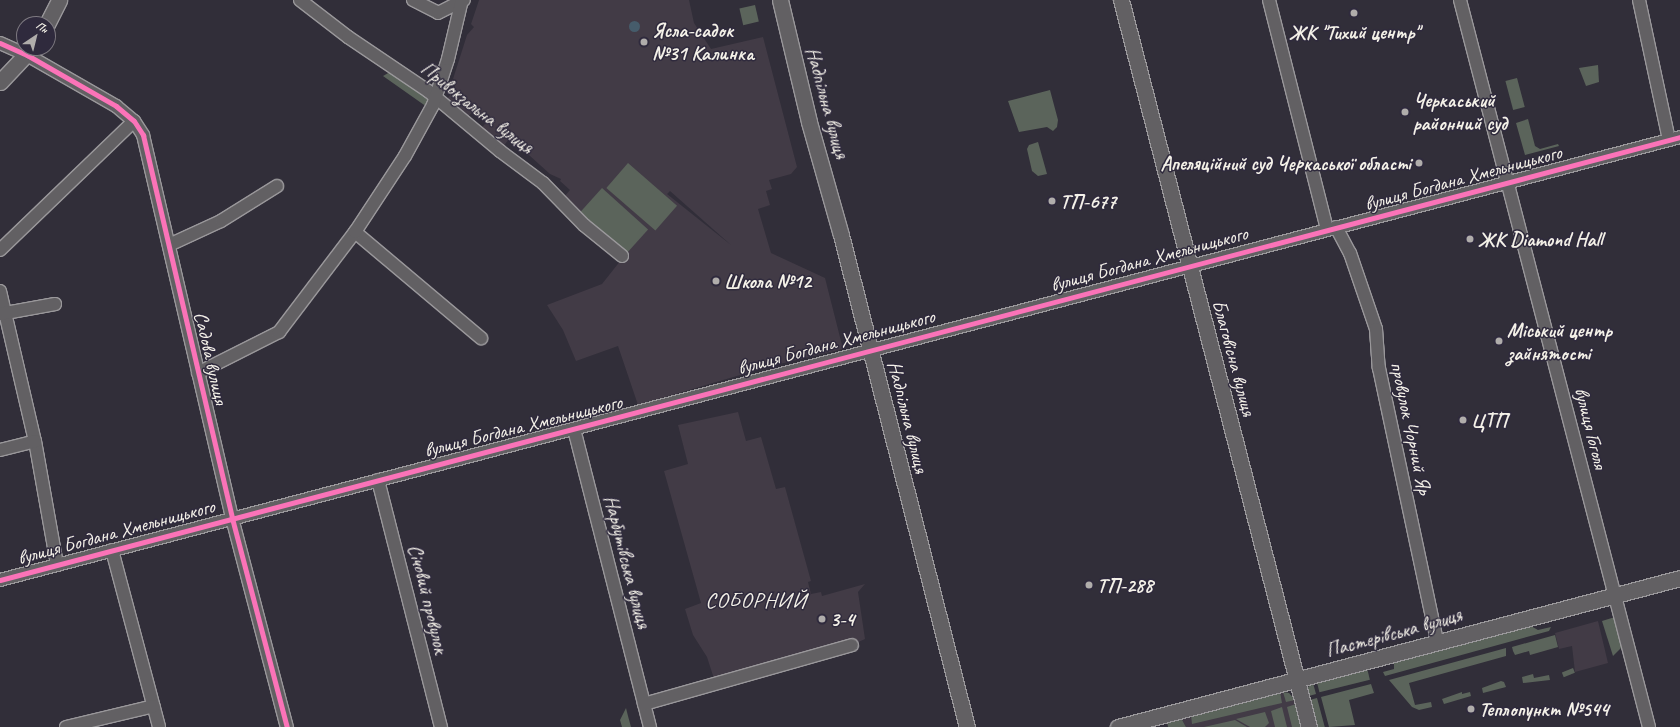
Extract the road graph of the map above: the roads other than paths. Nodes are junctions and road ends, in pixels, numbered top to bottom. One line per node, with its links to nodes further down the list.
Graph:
1 (59, 0): 10 (main road)
2 (300, 0): 16 (street, Привокзальна вулиця)
3 (413, 0): 4 (street)
4 (463, 0): 16 (street)
5 (780, 0): 31 (main road, Надпільна вулиця)
6 (1120, 0): 26 (main road, Благовісна вулиця)
7 (1269, 0): 21 (street)
8 (1460, 0): 19 (street, вулиця Гоголя)
9 (1639, 0): 18 (street, вулиця Богдана Хмельницького)
10 (50, 16)
11 (0, 43): 12 (street, Садова вулиця)
12 (16, 47)
13 (24, 56): 15 (main road)
14 (37, 56): 17 (street, Садова вулиця)
15 (0, 82)
16 (436, 97): 22 (street); 25 (street, Привокзальна вулиця)
17 (134, 121): 23 (street, Садова вулиця); 24 (street)
18 (1674, 139): 19 (street, вулиця Богдана Хмельницького)
19 (1508, 183): 21 (street, вулиця Богдана Хмельницького); 42 (street, вулиця Гоголя)
20 (277, 186): 23 (street)
21 (1332, 229): 26 (street, вулиця Богдана Хмельницького); 43 (street, провулок Чорний Яр)
22 (354, 232): 30 (street); 32 (street)
23 (169, 245): 32 (street, Садова вулиця)
24 (0, 250)
25 (622, 256)
26 (1190, 265): 31 (street, вулиця Богдана Хмельницького); 45 (main road, Благовісна вулиця)
27 (0, 291): 29 (street)
28 (55, 304): 29 (street)
29 (3, 314): 34 (street)
30 (481, 338)
31 (870, 349): 33 (street, вулиця Богдана Хмельницького); 53 (main road, Надпільна вулиця)
32 (198, 373): 37 (street, Садова вулиця)
33 (574, 429): 36 (street, вулиця Богдана Хмельницького); 46 (street, Нарбутівська вулиця)
34 (35, 441): 35 (street); 39 (street)
35 (0, 450)
36 (378, 480): 37 (street, вулиця Богдана Хмельницького); 51 (street, Січовий провулок)
37 (232, 518): 38 (street, вулиця Богдана Хмельницького); 50 (street, Садова вулиця)
38 (112, 550): 39 (street, вулиця Богдана Хмельницького); 47 (street)
39 (57, 565): 41 (street, вулиця Богдана Хмельницького)
40 (1680, 578): 42 (main road, Пастерівська вулиця)
41 (0, 580)
42 (1615, 595): 43 (main road, Пастерівська вулиця); 56 (street, вулиця Гоголя)
43 (1437, 642): 45 (main road, Пастерівська вулиця)
44 (852, 645): 46 (street)
45 (1297, 680): 54 (main road, Пастерівська вулиця); 55 (main road, Благовісна вулиця)
46 (644, 704): 52 (street, Нарбутівська вулиця)
47 (154, 706): 48 (street); 49 (street)
48 (66, 727)
49 (159, 727)
50 (287, 727)
51 (441, 727)
52 (650, 727)
53 (967, 727)
54 (1118, 727)
55 (1309, 727)
56 (1649, 727)

